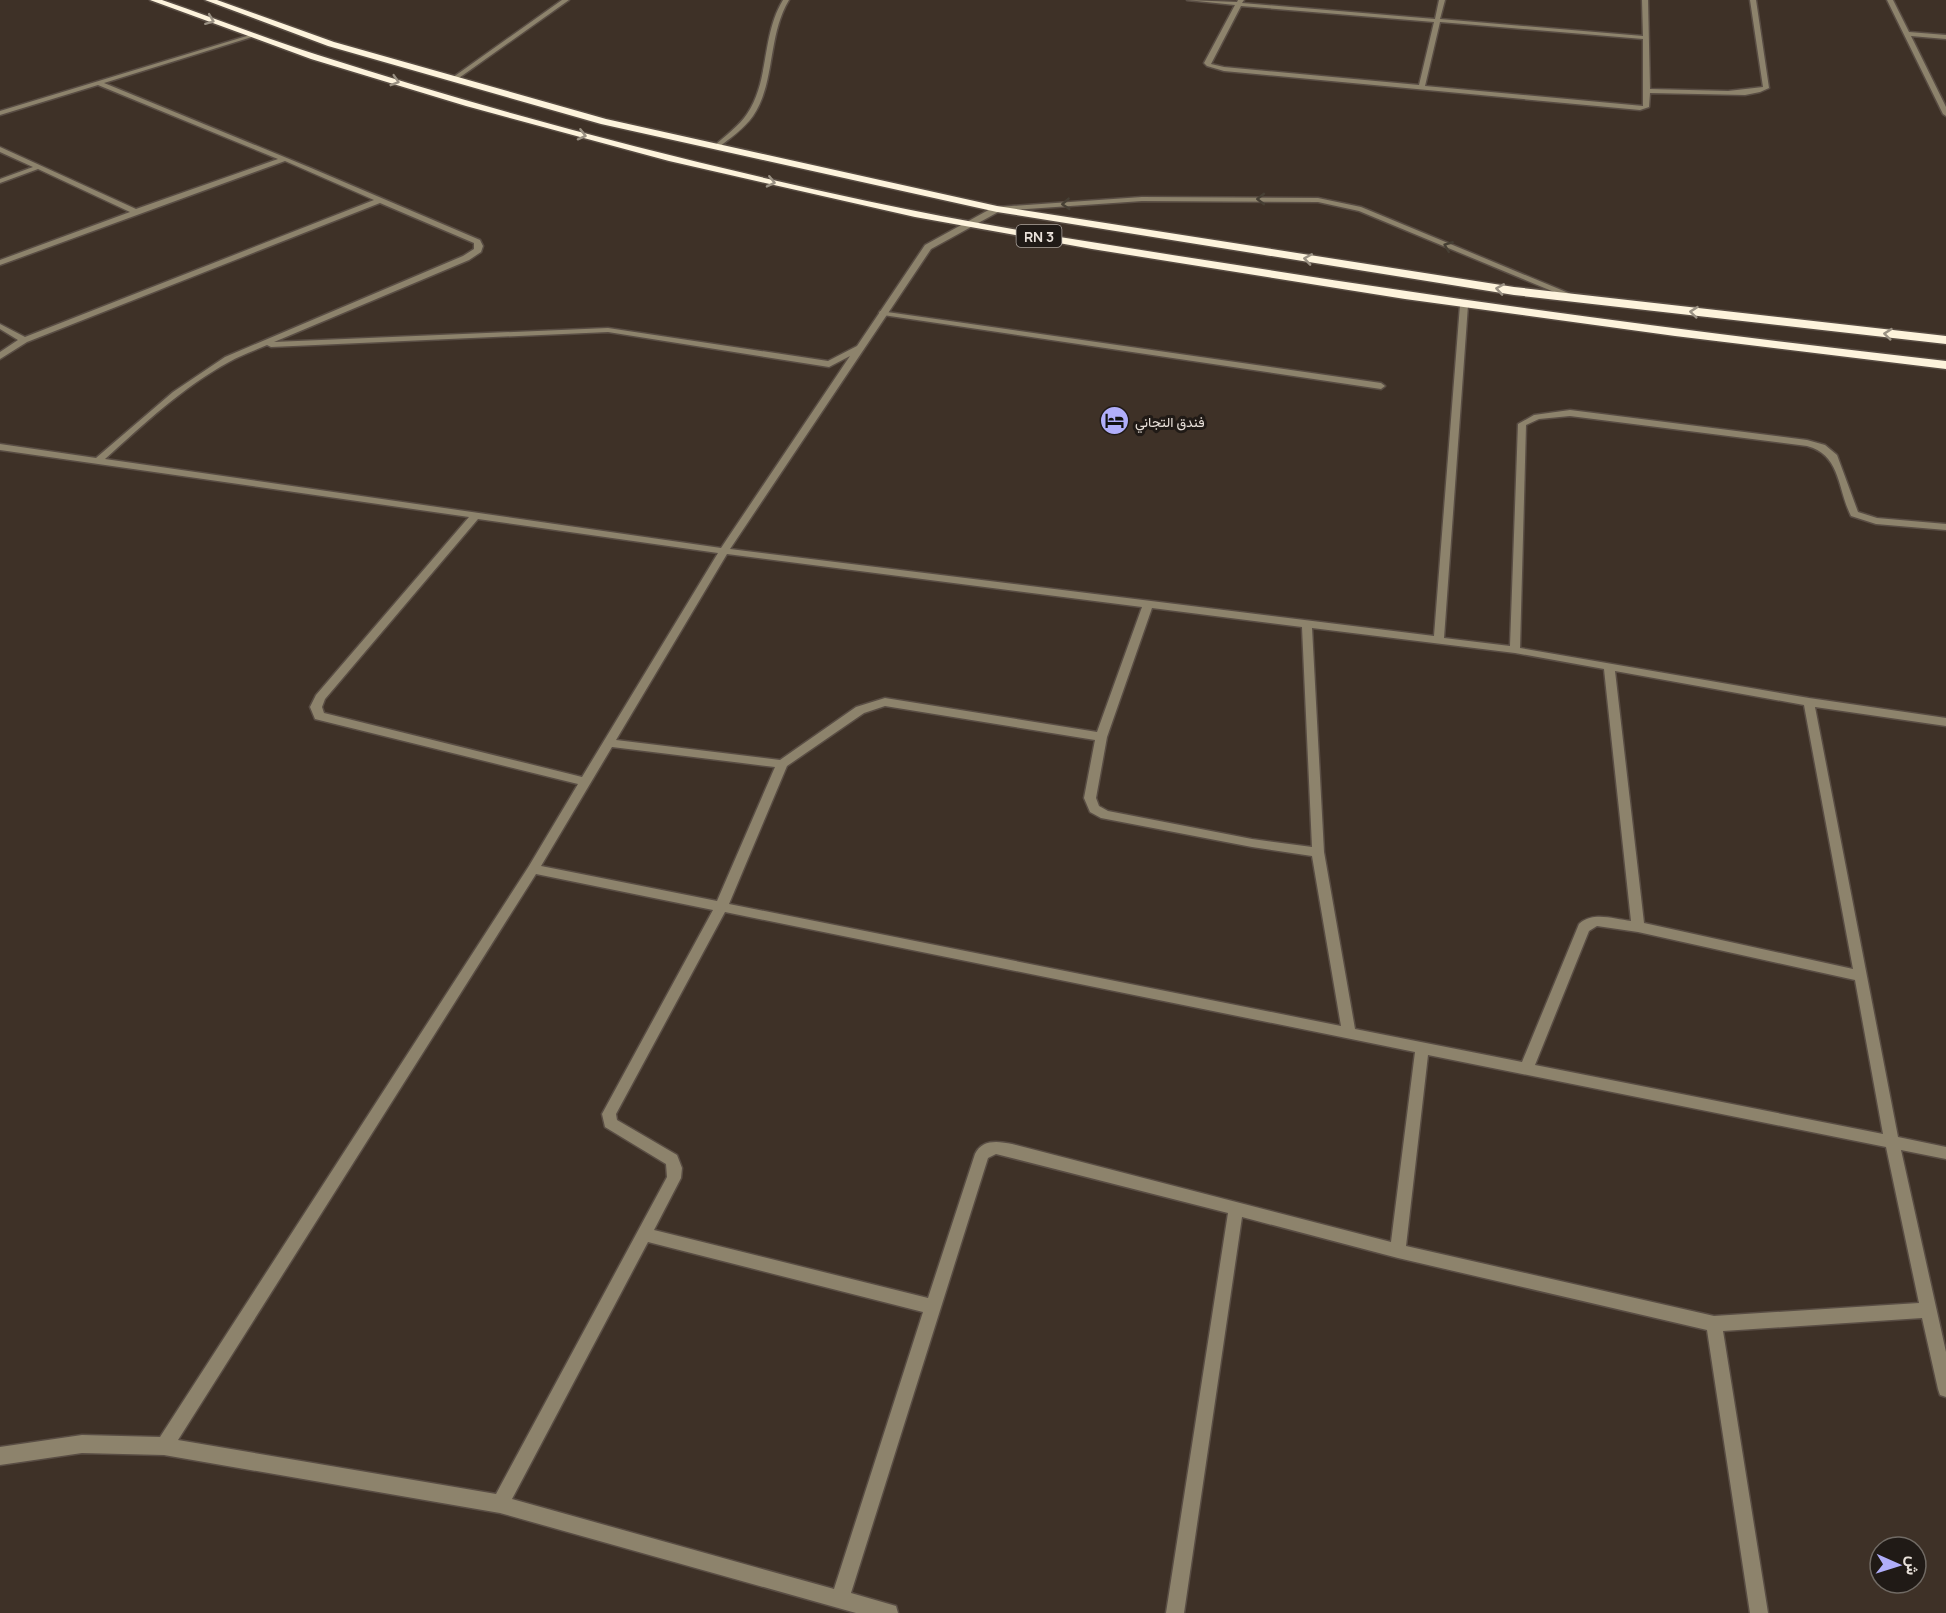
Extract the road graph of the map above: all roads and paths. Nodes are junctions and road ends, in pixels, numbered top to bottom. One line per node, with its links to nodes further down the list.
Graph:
1 (154, 0): 13 (highway, RN 3, one-way to 13)
2 (209, 0): 16 (highway, RN 3)
3 (566, 0): 16 (street)
4 (786, 0): 23 (street)
5 (1190, 0): 10 (street)
6 (1442, 0): 11 (street)
7 (1646, 0): 15 (street)
8 (1753, 0): 19 (street)
9 (1890, 0): 12 (street)
10 (1240, 2): 11 (street); 18 (street)
11 (1437, 21): 15 (street); 18 (street)
12 (1906, 34): 14 (street); 20 (street)
13 (252, 36): 17 (street); 31 (highway, RN 3, one-way to 31)
14 (1946, 37)
15 (1647, 38): 19 (street)
16 (454, 79): 23 (highway, RN 3)
17 (98, 83): 21 (street); 25 (street)
18 (1421, 88): 19 (street)
19 (1647, 91)
20 (1943, 100): 22 (street)
21 (0, 113)
22 (1946, 114)
23 (716, 147): 29 (highway, RN 3)
24 (0, 149): 26 (street)
25 (285, 159): 28 (street); 30 (street)
26 (39, 167): 27 (street); 30 (street)
27 (0, 181)
28 (380, 200): 37 (street); 39 (street)
29 (997, 209): 31 (street); 33 (highway, RN 3, one-way to 29); 33 (street, one-way to 29)
30 (136, 212): 32 (street)
31 (967, 224): 34 (highway, RN 3); 35 (street)
32 (0, 263)
33 (1580, 299): 38 (highway, RN 3, one-way to 33)
34 (1464, 305): 42 (highway, RN 3); 51 (street)
35 (883, 313): 40 (street); 43 (street)
36 (0, 326): 37 (street)
37 (24, 340): 41 (street)
38 (1946, 340)
39 (262, 345): 40 (street); 45 (street)
40 (860, 348): 48 (street)
41 (0, 356)
42 (1946, 365)
43 (1381, 386)
44 (0, 447): 45 (street)
45 (98, 461): 46 (street)
46 (476, 515): 48 (street); 59 (street)
47 (1946, 528): 52 (street)
48 (724, 551): 49 (street); 57 (street)
49 (1148, 604): 50 (street); 56 (street)
50 (1307, 625): 51 (street); 60 (street)
51 (1439, 640): 52 (street)
52 (1515, 650): 53 (street)
53 (1609, 667): 54 (street); 63 (street)
54 (1809, 702): 55 (street); 64 (street)
55 (1946, 722)
56 (1101, 737): 58 (street); 60 (street)
57 (609, 743): 58 (street); 59 (street)
58 (782, 764): 62 (street)
59 (586, 782): 61 (street)
60 (1318, 852): 65 (street)
61 (533, 869): 62 (street); 77 (street)
62 (721, 907): 65 (street); 71 (street)
63 (1638, 927): 64 (street); 67 (street)
64 (1861, 976): 68 (street)
65 (1349, 1033): 66 (street)
66 (1422, 1048): 67 (street); 72 (street)
67 (1527, 1068): 68 (street)
68 (1892, 1142): 69 (street); 74 (street)
69 (1946, 1153)
70 (1236, 1208): 72 (street); 73 (street); 82 (street)
71 (644, 1234): 73 (street); 79 (street)
72 (1398, 1251): 75 (street)
73 (932, 1307): 80 (street)
74 (1929, 1310): 75 (street); 76 (street)
75 (1714, 1324): 83 (street)
76 (1946, 1389)
77 (164, 1446): 78 (street); 79 (street)
78 (0, 1456)
79 (500, 1504): 80 (street)
80 (840, 1599): 81 (street)
81 (889, 1613)
82 (1175, 1613)
83 (1759, 1613)

